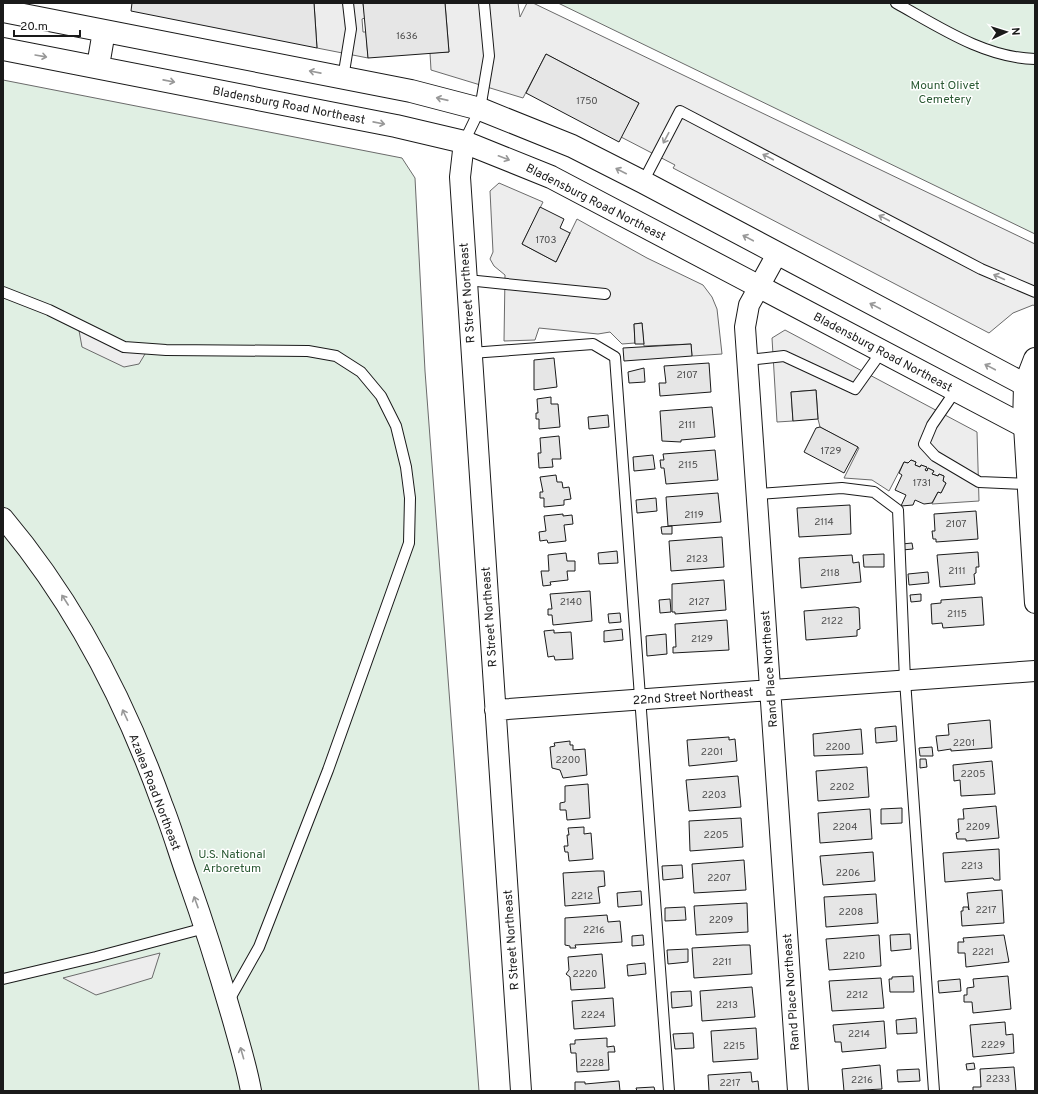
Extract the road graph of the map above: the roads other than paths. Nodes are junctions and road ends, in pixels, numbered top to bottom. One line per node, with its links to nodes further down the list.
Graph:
1 (348, 3): 9 (lane)
2 (484, 3): 10 (lane)
3 (896, 3): 7 (lane)
4 (3, 12): 5 (main road)
5 (104, 31): 8 (main road); 9 (main road, one-way to 5)
6 (3, 49): 8 (main road, Bladensburg Road Northeast, one-way to 8)
7 (1035, 59)
8 (98, 66): 11 (main road, Bladensburg Road Northeast, one-way to 11)
9 (343, 78): 10 (main road, one-way to 9)
10 (480, 109): 11 (lane); 12 (main road, one-way to 10)
11 (464, 142): 14 (street, R Street Northeast); 15 (main road, Bladensburg Road Northeast, one-way to 15)
12 (643, 182): 13 (main road, one-way to 12); 17 (lane, one-way to 12)
13 (777, 254): 15 (street, Rand Place Northeast); 23 (main road, one-way to 13)
14 (466, 280): 18 (lane); 20 (street, R Street Northeast)
15 (758, 286): 19 (main road, Bladensburg Road Northeast); 22 (street, Rand Place Northeast)
16 (3, 292): 37 (lane)
17 (1035, 292)
18 (606, 294)
19 (882, 351): 22 (lane); 24 (main road, Bladensburg Road Northeast)
20 (471, 353): 33 (lane); 34 (street, R Street Northeast)
21 (1035, 359): 23 (main road)
22 (748, 360): 27 (street, Rand Place Northeast)
23 (1030, 388): 25 (main road)
24 (956, 390): 25 (main road, Bladensburg Road Northeast); 26 (lane)
25 (1029, 429): 26 (street)
26 (1028, 484): 29 (street)
27 (757, 494): 31 (lane); 32 (street, Rand Place Northeast)
28 (3, 518): 35 (street, Azalea Road Northeast, one-way to 28)
29 (1035, 603)
30 (1035, 671): 31 (street, 22nd Street Northeast)
31 (905, 680): 32 (street, 22nd Street Northeast); 42 (lane)
32 (770, 691): 33 (street, 22nd Street Northeast); 41 (street, Rand Place Northeast)
33 (641, 700): 34 (street, 22nd Street Northeast); 40 (lane)
34 (495, 710): 39 (street, R Street Northeast)
35 (205, 928): 36 (lane); 37 (street, Azalea Road Northeast)
36 (3, 979)
37 (228, 1002): 38 (street, Azalea Road Northeast, one-way to 37)
38 (251, 1091)
39 (521, 1091)
40 (669, 1091)
41 (798, 1091)
42 (934, 1091)

